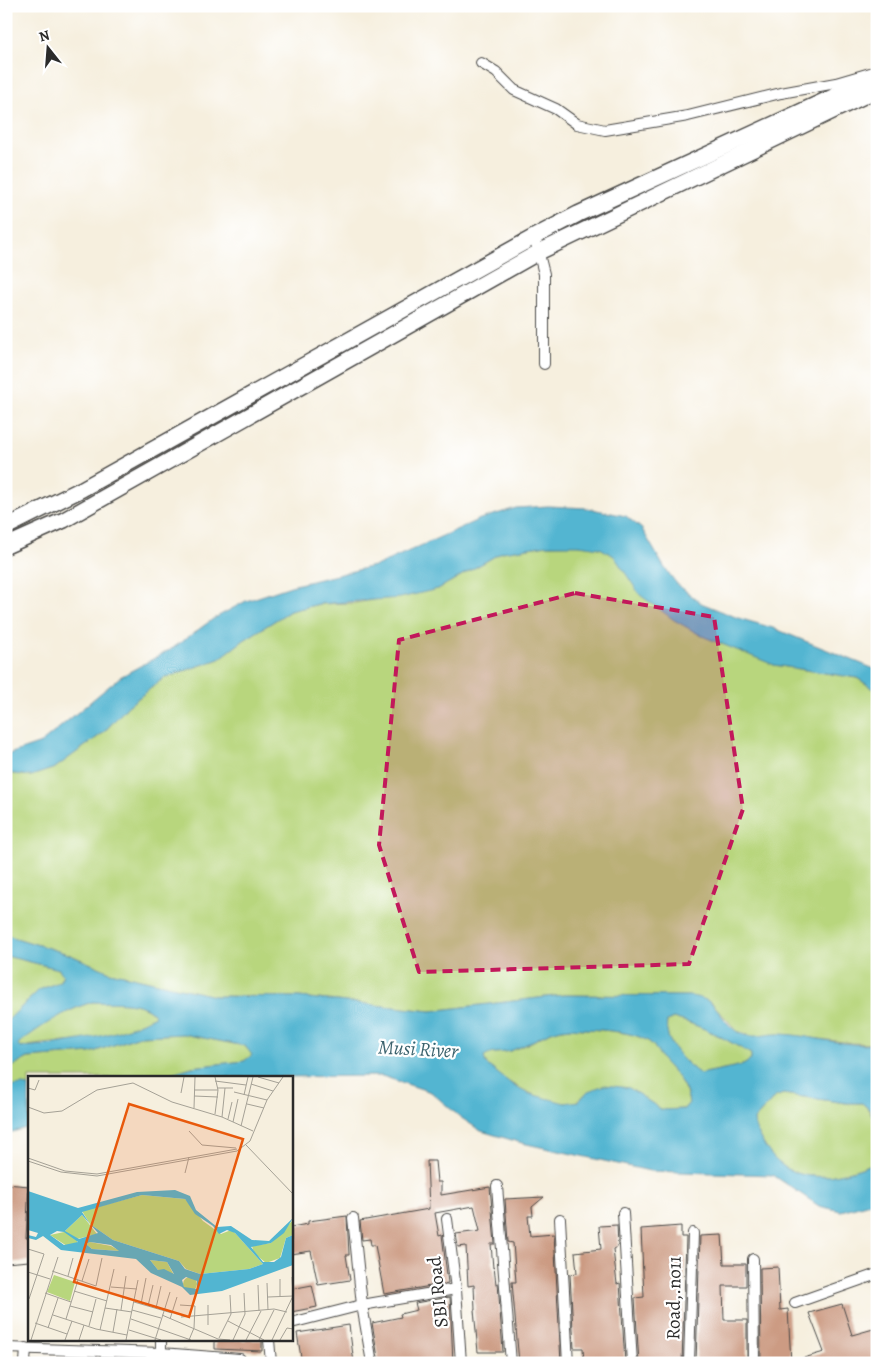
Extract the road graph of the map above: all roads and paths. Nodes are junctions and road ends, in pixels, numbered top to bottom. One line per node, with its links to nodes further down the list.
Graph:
1 (481, 63): 2 (street)
2 (875, 79): 3 (street); 4 (street)
3 (534, 237): 4 (street); 6 (street)
4 (539, 252): 5 (street); 7 (street)
5 (544, 364)
6 (6, 527)
7 (6, 546)
8 (498, 1186): 31 (street)
9 (623, 1212): 33 (street)
10 (353, 1218): 18 (street)
11 (447, 1219): 16 (street, SBI Road)
12 (560, 1219): 32 (street)
13 (693, 1234): 34 (street, Road,.no11)
14 (753, 1259): 35 (street)
15 (877, 1274): 17 (street)
16 (456, 1289): 18 (street); 30 (street, SBI Road)
17 (795, 1302)
18 (362, 1305): 19 (street); 29 (street)
19 (292, 1323)
20 (161, 1342): 25 (street)
21 (269, 1342): 28 (street)
22 (55, 1345): 24 (street); 25 (street)
23 (6, 1348): 24 (street)
24 (26, 1348): 27 (street)
25 (161, 1354): 26 (street)
26 (240, 1359)
27 (25, 1363)
28 (270, 1363)
29 (372, 1363)
30 (461, 1363)
31 (512, 1363)
32 (568, 1363)
33 (632, 1363)
34 (689, 1363)
35 (754, 1363)

